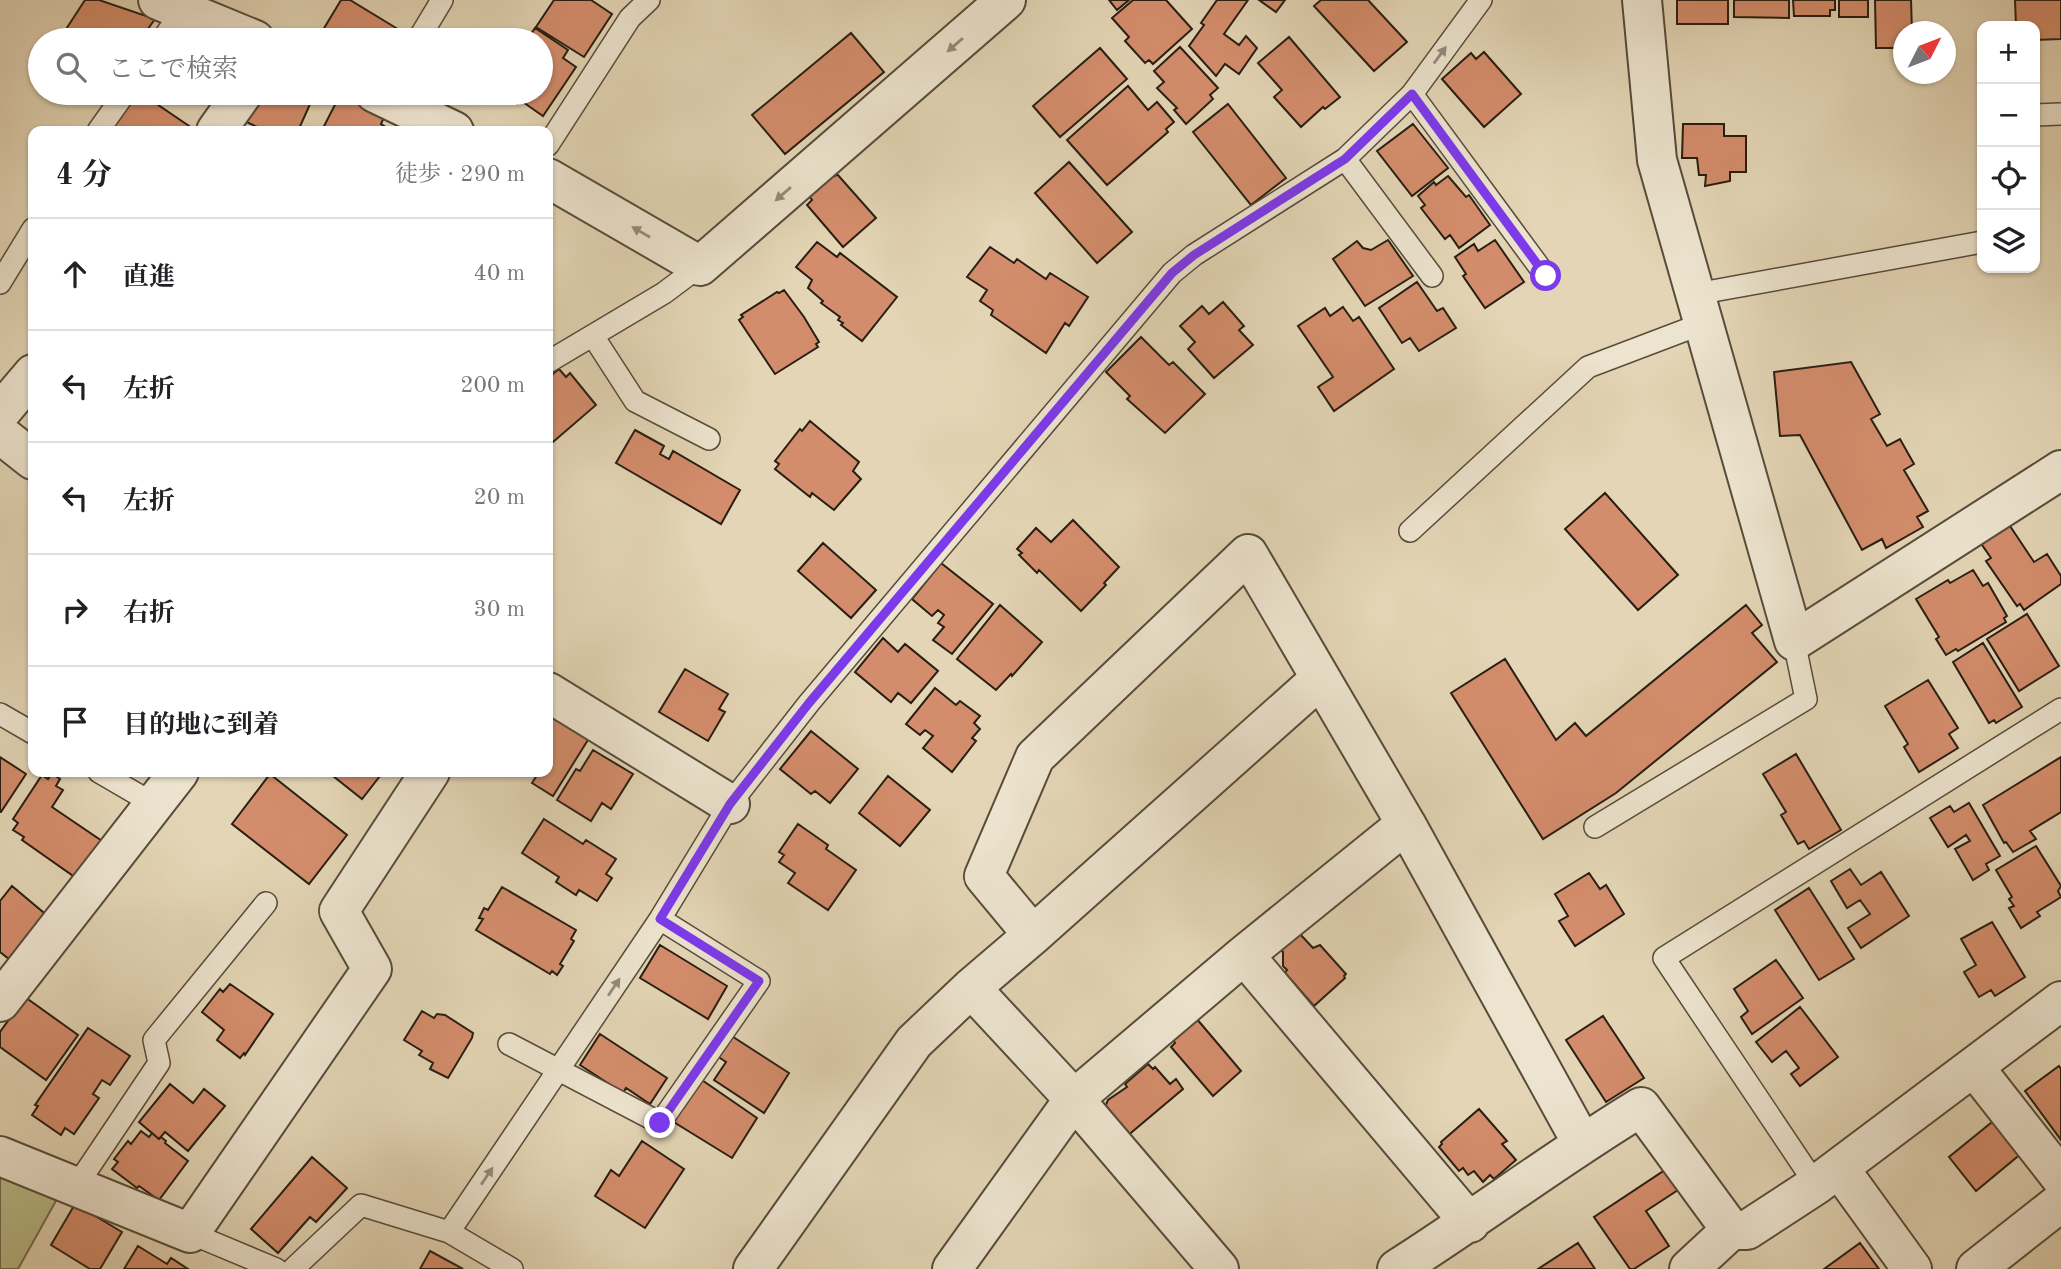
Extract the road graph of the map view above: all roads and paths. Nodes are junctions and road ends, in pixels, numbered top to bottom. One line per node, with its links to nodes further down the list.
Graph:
1 (442, 0): 8 (lane)
2 (649, 0): 18 (lane)
3 (1006, 0): 23 (street, one-way to 23)
4 (1481, 0): 9 (lane, one-way to 4)
5 (1642, 0): 27 (street)
6 (167, 17): 7 (street)
7 (209, 28)
8 (425, 28)
9 (1412, 94): 19 (lane); 25 (lane)
10 (116, 105): 15 (lane)
11 (234, 105): 16 (street)
12 (403, 105): 17 (street)
13 (2061, 114): 14 (lane)
14 (2040, 115)
15 (102, 126)
16 (220, 126)
17 (444, 126)
18 (553, 137)
19 (1345, 159): 24 (lane); 47 (lane)
20 (553, 181): 23 (street, one-way to 20)
21 (28, 237): 26 (lane)
22 (1977, 243): 27 (lane)
23 (700, 266): 28 (lane)
24 (1432, 276)
25 (1546, 276)
26 (0, 283)
27 (1700, 309): 36 (lane); 37 (street)
28 (593, 336): 29 (lane); 33 (lane)
29 (553, 359)
30 (28, 380): 31 (street)
31 (0, 413)
32 (0, 435): 34 (street)
33 (709, 439)
34 (28, 456)
35 (2061, 470): 37 (street)
36 (1410, 531)
37 (1794, 641): 49 (lane)
38 (1320, 679): 48 (street); 52 (street); 52 (street)
39 (553, 695): 47 (street)
40 (2061, 709): 63 (lane)
41 (0, 714): 42 (lane)
42 (28, 730)
43 (108, 777): 46 (lane)
44 (175, 777): 46 (street)
45 (427, 777): 70 (street)
46 (154, 804): 56 (street)
47 (730, 804): 51 (lane)
48 (1406, 824): 53 (street); 61 (street)
49 (1595, 827)
50 (266, 903): 65 (lane)
51 (660, 919): 59 (lane, one-way to 51); 59 (lane)
52 (1033, 935): 54 (street)
53 (1244, 955): 60 (street); 67 (street)
54 (971, 988): 60 (street); 75 (street)
55 (2061, 1001): 58 (street)
56 (0, 1002)
57 (509, 1045): 59 (lane)
58 (1974, 1067): 63 (street); 64 (street)
59 (559, 1069): 69 (lane, one-way to 59)
60 (1074, 1099): 71 (street); 76 (street)
61 (1581, 1143): 67 (street); 68 (street)
62 (0, 1156): 65 (street)
63 (1828, 1176): 68 (street); 79 (street)
64 (2061, 1178)
65 (75, 1188): 70 (street)
66 (2061, 1202): 80 (street)
67 (1470, 1223): 77 (street)
68 (1731, 1230): 78 (street)
69 (449, 1232): 73 (lane); 74 (lane)
70 (190, 1233): 72 (lane)
71 (963, 1264)
72 (276, 1269)
73 (293, 1269)
74 (512, 1269)
75 (753, 1269)
76 (1219, 1269)
77 (1397, 1269)
78 (1689, 1269)
79 (1912, 1269)
80 (1976, 1269)

